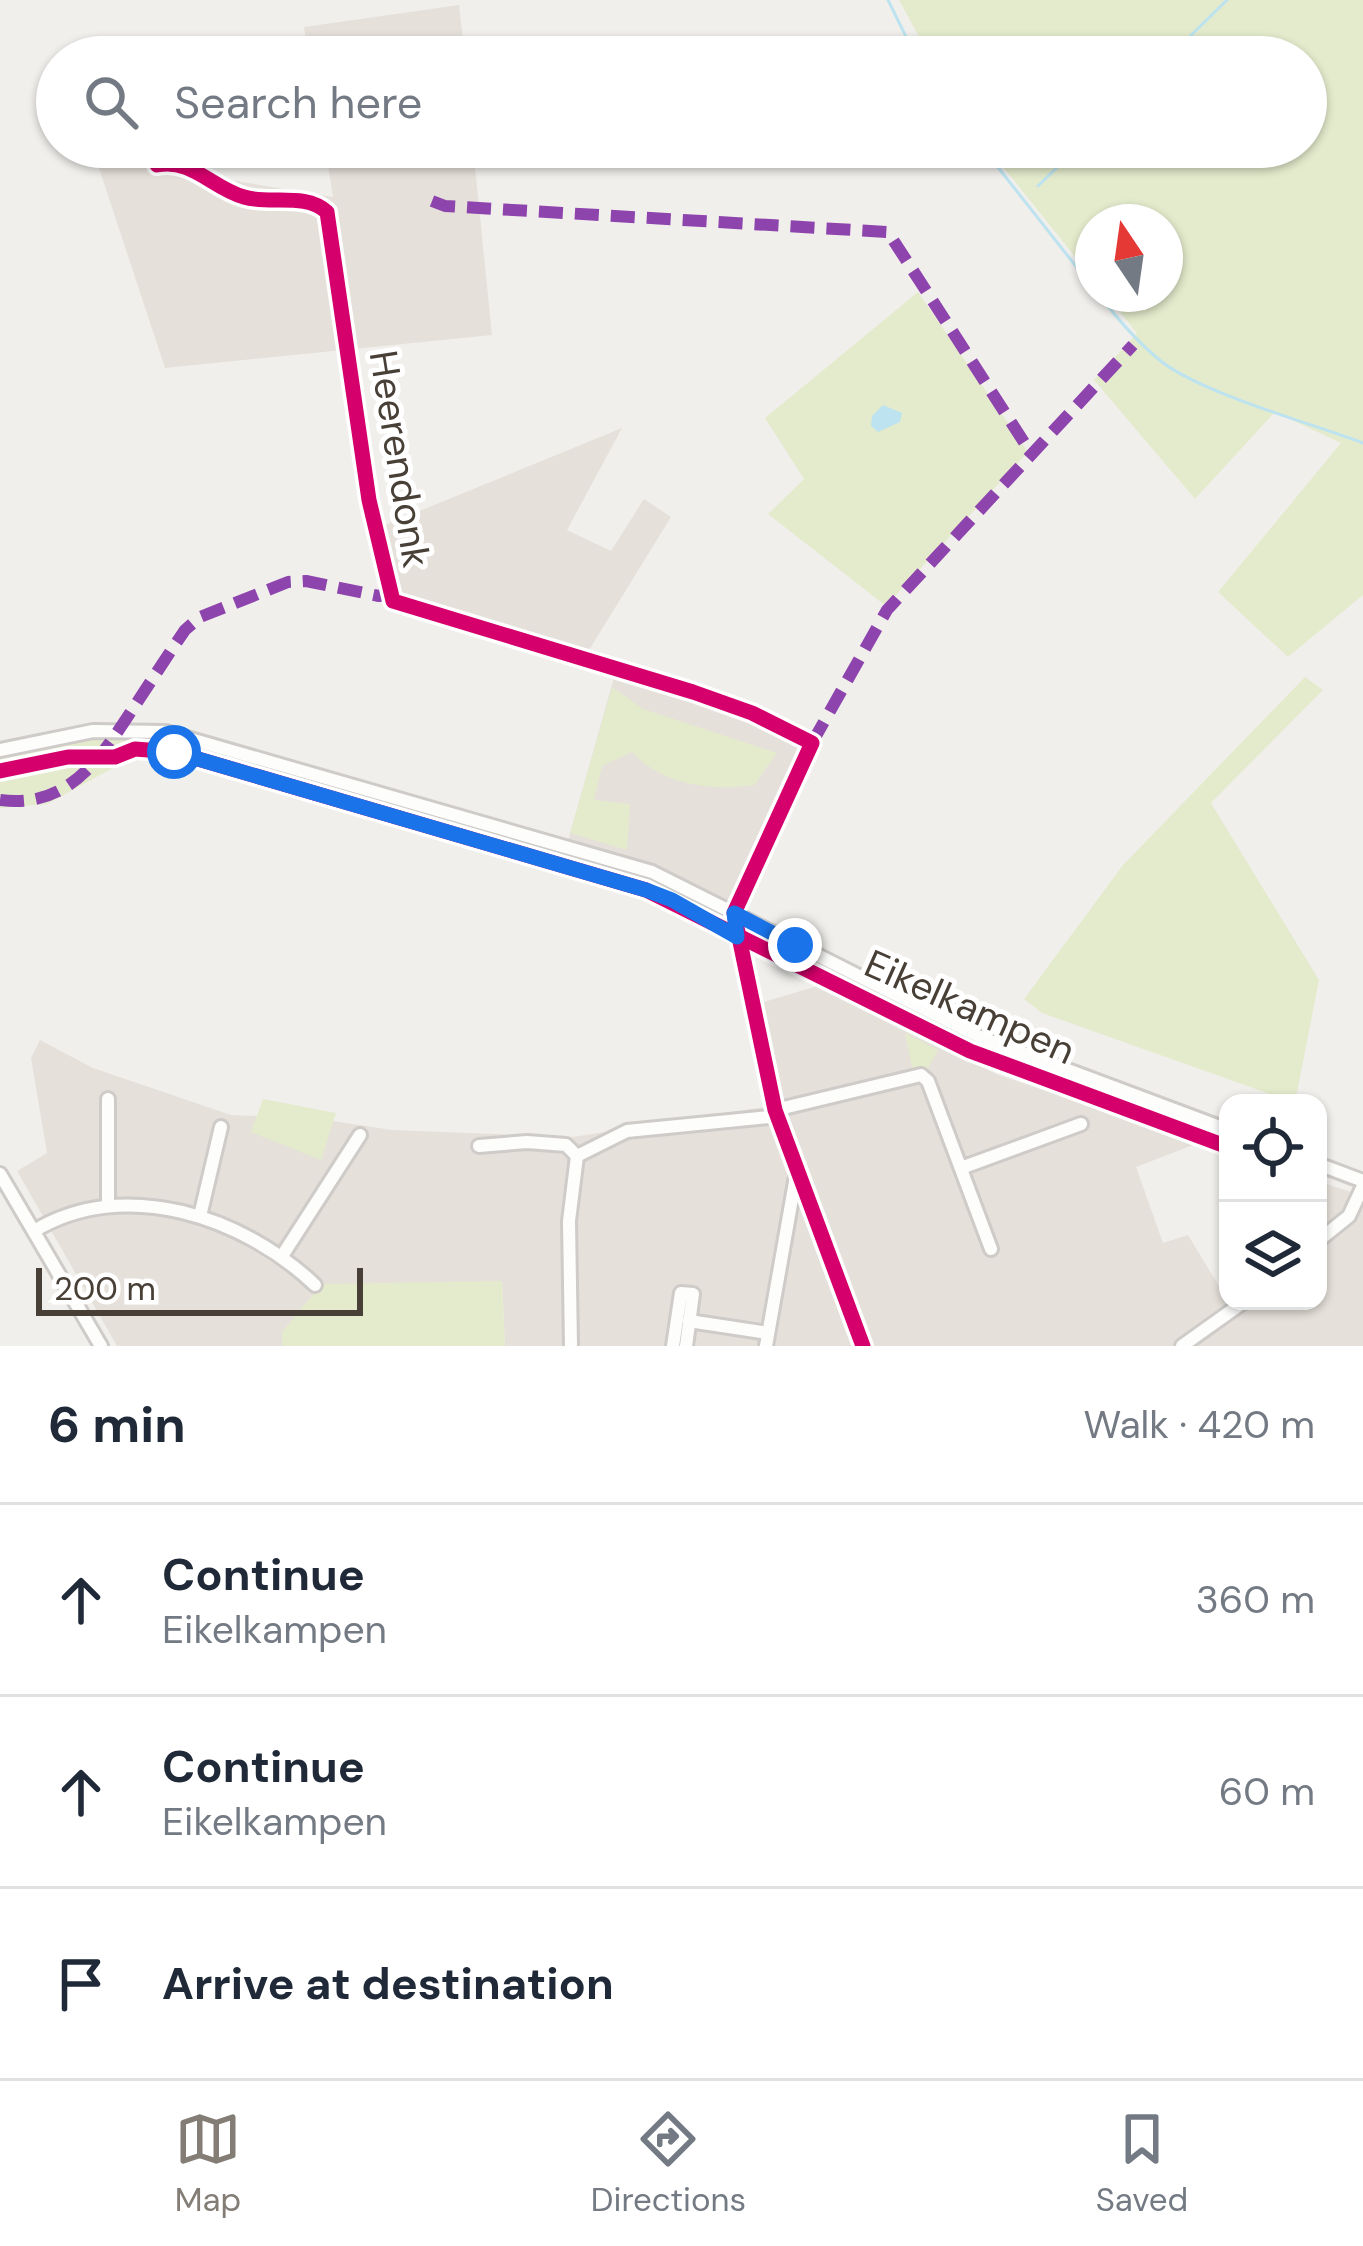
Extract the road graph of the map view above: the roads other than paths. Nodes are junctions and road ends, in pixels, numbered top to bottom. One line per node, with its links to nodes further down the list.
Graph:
1 (189, 168): 3 (street, Heerendonk)
2 (0, 750): 3 (street, Eikelkampen)
3 (734, 913): 5 (street); 8 (street, Eikelkampen)
4 (109, 1099): 17 (street)
5 (775, 1110): 11 (street); 12 (street); 15 (street)
6 (1082, 1124): 12 (street)
7 (221, 1127): 18 (street)
8 (1219, 1127)
9 (361, 1135): 22 (street)
10 (479, 1146): 11 (street)
11 (577, 1156): 28 (street)
12 (961, 1168): 21 (street)
13 (1327, 1168): 16 (street)
14 (0, 1174): 19 (street)
15 (796, 1175): 26 (street); 31 (street)
16 (1363, 1183): 20 (street)
17 (108, 1206): 18 (street); 19 (street)
18 (200, 1216): 22 (street)
19 (34, 1232): 27 (street)
20 (1327, 1234)
21 (991, 1249)
22 (282, 1256): 23 (street)
23 (315, 1286)
24 (1232, 1310): 32 (street)
25 (689, 1322): 26 (street); 29 (street); 30 (street)
26 (767, 1339)
27 (101, 1346)
28 (571, 1346)
29 (674, 1346)
30 (686, 1346)
31 (863, 1346)
32 (1181, 1346)

